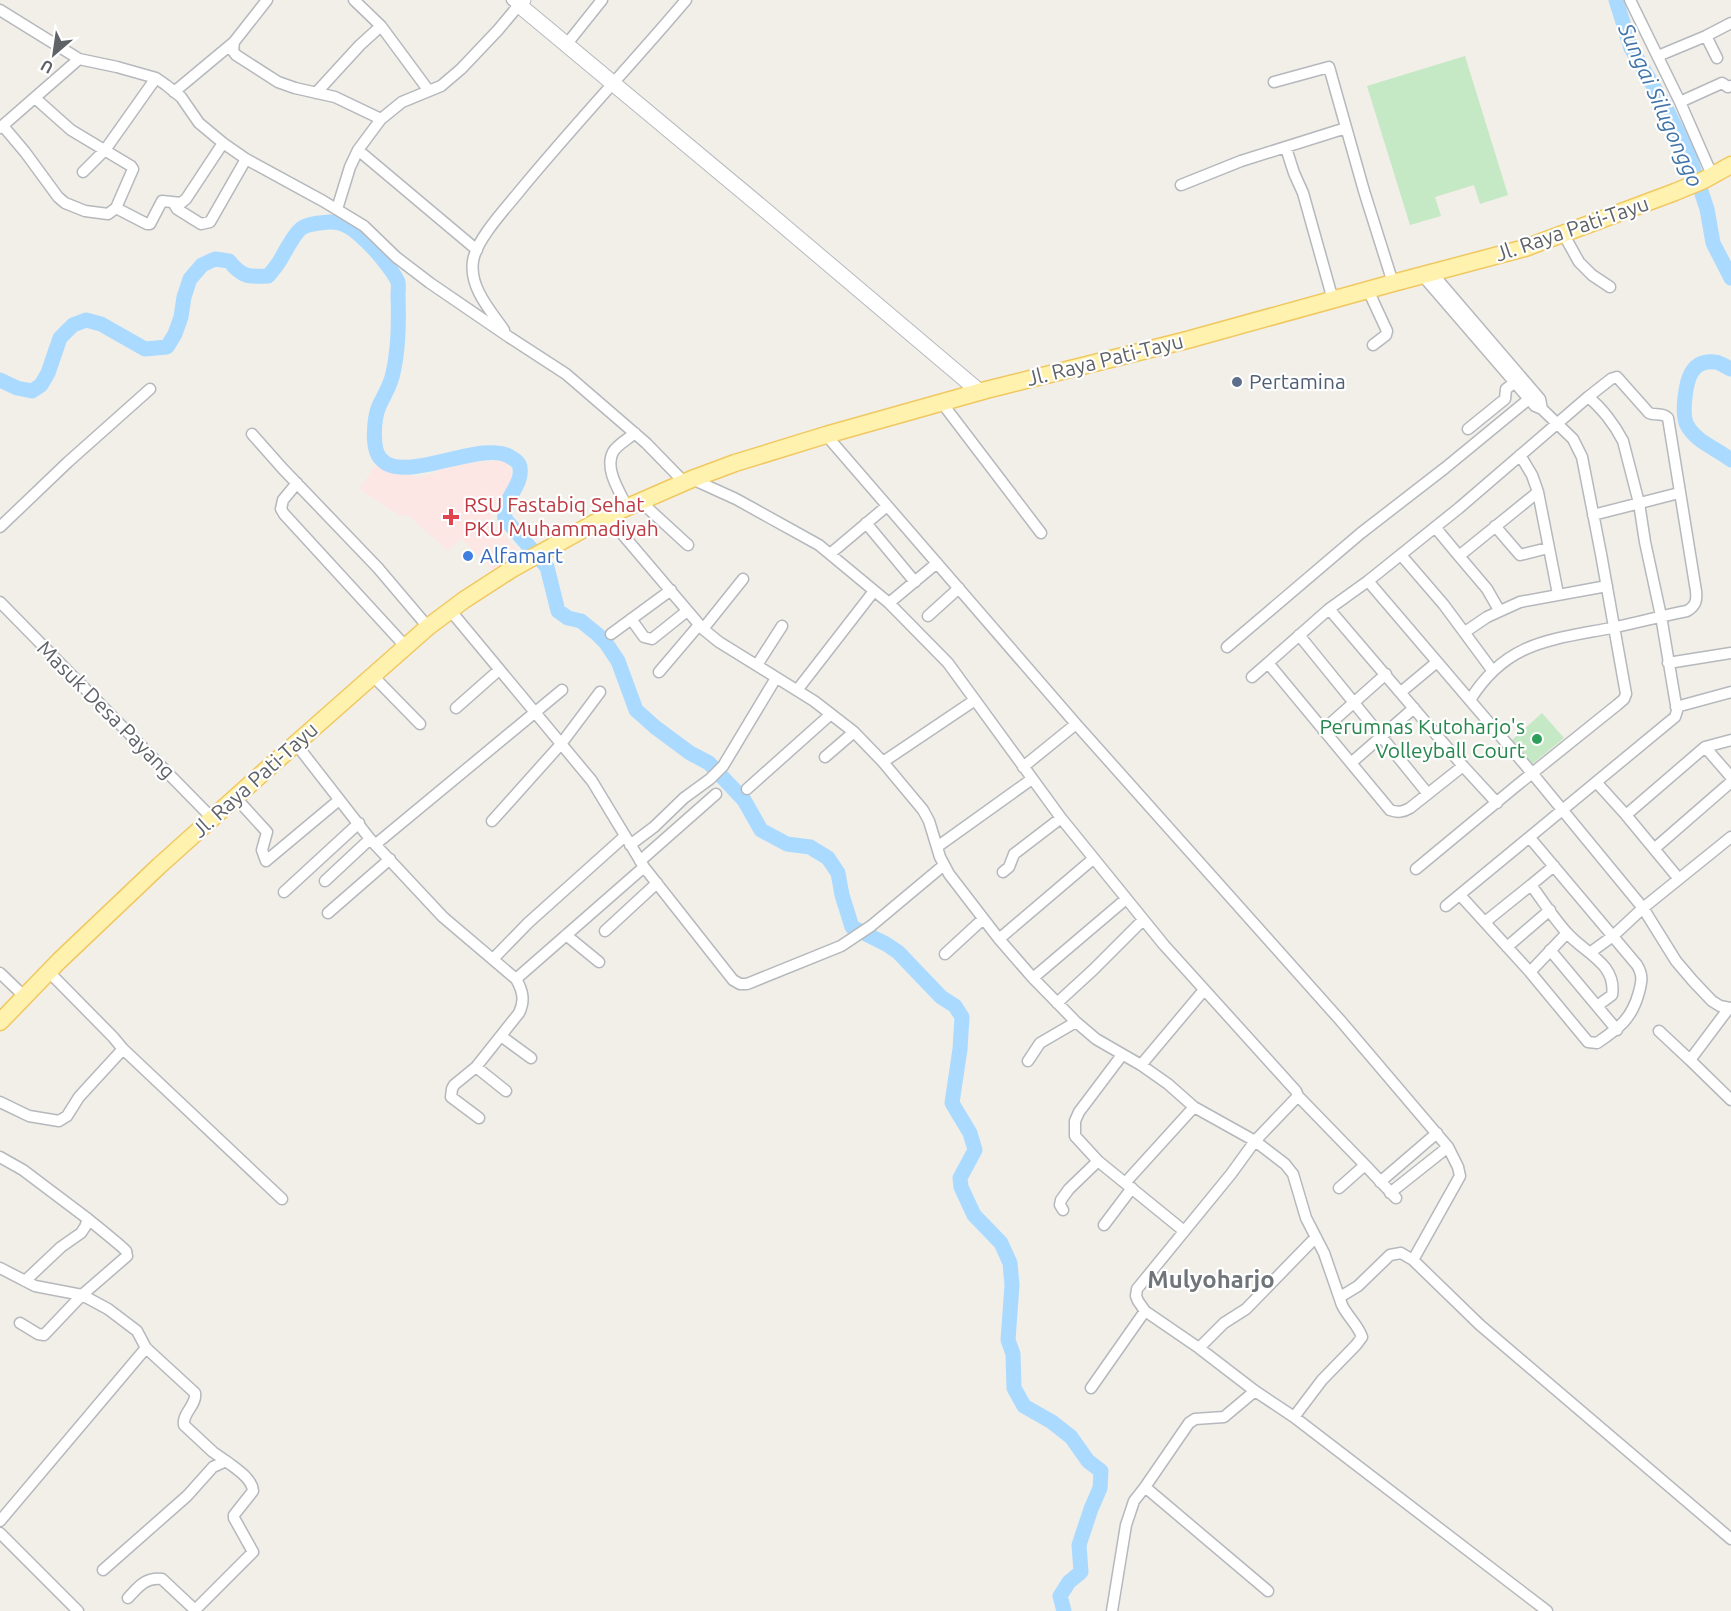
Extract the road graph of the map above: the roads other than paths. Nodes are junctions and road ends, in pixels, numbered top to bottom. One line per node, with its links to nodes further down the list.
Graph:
1 (267, 0): 11 (street)
2 (354, 0): 9 (street)
3 (602, 0): 12 (street)
4 (686, 0): 18 (street)
5 (1630, 0): 13 (street)
6 (518, 2): 12 (street); 20 (street)
7 (0, 10): 15 (street)
8 (1731, 23): 10 (street)
9 (381, 26): 20 (street); 22 (street)
10 (1706, 36): 13 (street); 14 (street)
11 (234, 42): 21 (street); 22 (street)
12 (566, 45): 18 (street)
13 (1658, 56): 24 (street)
14 (1717, 58)
15 (79, 59): 16 (street); 23 (street)
16 (156, 78): 21 (street); 30 (street)
17 (1275, 82): 27 (street)
18 (613, 83): 41 (street); 51 (street)
19 (1731, 86): 24 (street)
20 (429, 91): 25 (street)
21 (174, 92): 28 (street)
22 (316, 93): 25 (street)
23 (35, 98): 26 (street); 30 (street)
24 (1680, 102): 35 (street)
25 (381, 119): 31 (street)
26 (1, 127): 38 (street)
27 (1346, 128): 29 (street); 43 (street)
28 (223, 143): 32 (street); 37 (street)
29 (1286, 148): 36 (street); 46 (street)
30 (105, 150): 34 (street); 38 (street)
31 (358, 150): 39 (street); 41 (street)
32 (246, 159): 37 (street); 39 (street)
33 (1731, 165): 35 (main road)
34 (83, 172)
35 (1708, 178): 40 (main road, Jl. Raya Pati-Tayu)
36 (1181, 185)
37 (174, 204): 38 (street)
38 (116, 208)
39 (337, 209): 47 (street)
40 (1564, 235): 42 (main road, Jl. Raya Pati-Tayu); 44 (street)
41 (477, 250): 47 (street)
42 (1427, 274): 43 (main road, Jl. Raya Pati-Tayu); 49 (street)
43 (1393, 283): 45 (main road, Jl. Raya Pati-Tayu)
44 (1610, 287)
45 (1368, 290): 46 (main road, Jl. Raya Pati-Tayu); 48 (street)
46 (1333, 300): 51 (main road, Jl. Raya Pati-Tayu)
47 (509, 338): 57 (street)
48 (1372, 345)
49 (1511, 375): 52 (street); 56 (street)
50 (150, 389): 72 (street)
51 (980, 392): 54 (main road, Jl. Raya Pati-Tayu)
52 (1531, 396): 55 (street); 106 (street)
53 (1587, 397): 55 (street); 64 (street); 65 (street)
54 (942, 403): 59 (main road, Jl. Raya Pati-Tayu); 74 (street)
55 (1557, 424): 60 (street); 68 (street)
56 (1468, 429)
57 (635, 433): 61 (street); 66 (street)
58 (252, 434): 62 (street)
59 (826, 435): 61 (main road, Jl. Raya Pati-Tayu); 67 (street)
60 (1520, 456): 63 (street); 73 (street)
61 (688, 480): 66 (main road, Jl. Raya Pati-Tayu); 77 (street)
62 (297, 483): 99 (street); 105 (street)
63 (1538, 492): 71 (street); 76 (street)
64 (1679, 493): 65 (street); 96 (street)
65 (1639, 503): 68 (street); 96 (street)
66 (634, 504): 69 (main road, Jl. Raya Pati-Tayu); 75 (street)
67 (886, 506): 70 (street); 80 (street)
68 (1593, 515): 84 (street)
69 (607, 516): 86 (street); 92 (main road, Jl. Raya Pati-Tayu)
70 (866, 523): 77 (street); 83 (street)
71 (1495, 526): 76 (street); 79 (street)
72 (0, 527)
73 (1435, 527): 78 (street); 79 (street)
74 (1041, 533)
75 (688, 545)
76 (1548, 548): 88 (street)
77 (830, 554): 87 (street)
78 (1401, 555): 82 (street); 102 (street)
79 (1459, 556): 93 (street)
80 (937, 563): 83 (street); 85 (street)
81 (743, 579): 100 (street)
82 (1368, 581): 91 (street); 108 (street)
83 (915, 582): 90 (street)
84 (1607, 586): 88 (street); 101 (street)
85 (959, 588): 95 (street); 133 (street)
86 (671, 590): 94 (street); 97 (street)
87 (874, 591): 90 (street); 119 (street)
88 (1558, 594): 93 (street)
89 (0, 602): 159 (street, Masuk Desa Payang)
90 (890, 603): 124 (street)
91 (1329, 609): 104 (street); 115 (street)
92 (450, 610): 99 (main road, Jl. Raya Pati-Tayu); 112 (street)
93 (1499, 610): 102 (street)
94 (687, 611): 97 (street); 100 (street)
95 (928, 616)
96 (1661, 616): 101 (street); 110 (street)
97 (631, 619): 103 (street)
98 (782, 626): 111 (street)
99 (428, 627): 105 (main road, Jl. Raya Pati-Tayu)
100 (701, 627): 111 (street); 114 (street)
101 (1614, 628): 113 (street); 146 (street)
102 (1465, 632): 113 (street)
103 (611, 634)
104 (1299, 635): 109 (street); 126 (street)
105 (406, 647): 116 (main road, Jl. Raya Pati-Tayu)
106 (1227, 647)
107 (1731, 653): 110 (street)
108 (1437, 662): 122 (street); 125 (street)
109 (1268, 663): 117 (street); 134 (street)
110 (1668, 663): 127 (street)
111 (757, 665): 118 (street)
112 (499, 670): 128 (street); 130 (street)
113 (1492, 670): 125 (street)
114 (658, 672)
115 (1386, 674): 122 (street); 126 (street)
116 (373, 676): 132 (street); 138 (main road, Jl. Raya Pati-Tayu)
117 (1252, 677)
118 (776, 678): 119 (street); 166 (street)
119 (798, 689): 131 (street)
120 (562, 690): 130 (street)
121 (600, 692): 139 (street)
122 (1401, 692): 129 (street)
123 (1731, 692): 127 (street)
124 (975, 700): 142 (street); 145 (street)
125 (1470, 700): 146 (street)
126 (1354, 702): 134 (street); 136 (street)
127 (1676, 707): 150 (street)
128 (456, 708)
129 (1414, 708): 136 (street); 144 (street)
130 (535, 714): 139 (street); 165 (street)
131 (831, 714): 135 (street); 151 (street)
132 (420, 724)
133 (1076, 724): 145 (street); 229 (street)
134 (1323, 730): 143 (street)
135 (854, 732): 141 (street); 142 (street)
136 (1382, 737): 143 (street); 153 (street)
137 (1731, 740): 140 (street)
138 (296, 744): 154 (main road, Jl. Raya Pati-Tayu); 155 (street)
139 (561, 744): 161 (street); 166 (street)
140 (1705, 747): 147 (street); 158 (street)
141 (825, 757)
142 (884, 762): 167 (street)
143 (1351, 763): 153 (street)
144 (1463, 766): 153 (street); 156 (street)
145 (1023, 767): 148 (street)
146 (1532, 773): 156 (street); 157 (street)
147 (1731, 777)
148 (1032, 779): 160 (street); 167 (street)
149 (1731, 782): 168 (street)
150 (1597, 783): 157 (street); 158 (street)
151 (747, 789)
152 (716, 794): 171 (street)
153 (1428, 794)
154 (235, 797): 155 (street); 159 (main road, Jl. Raya Pati-Tayu)
155 (339, 800): 162 (street)
156 (1497, 803): 174 (street)
157 (1562, 811): 164 (street); 184 (street)
158 (1626, 815): 168 (street)
159 (212, 818): 201 (main road, Jl. Raya Pati-Tayu)
160 (1061, 818): 170 (street); 175 (street)
161 (492, 821)
162 (359, 824): 165 (street); 180 (street)
163 (1731, 837): 176 (street)
164 (1530, 838): 173 (street); 181 (street)
165 (373, 841): 169 (street); 177 (street)
166 (628, 841): 171 (street); 199 (street)
167 (937, 847): 172 (street)
168 (1654, 849): 176 (street)
169 (390, 859): 186 (street); 199 (street)
170 (1094, 859): 182 (street); 194 (street)
171 (642, 864): 178 (street); 192 (street)
172 (944, 865): 178 (street); 187 (street)
173 (1554, 866): 179 (street); 193 (street)
174 (1416, 869)
175 (1003, 872)
176 (1679, 879): 184 (street)
177 (324, 881)
178 (657, 883): 190 (street)
179 (1531, 885): 185 (street); 189 (street)
180 (284, 892)
181 (1460, 895): 183 (street); 189 (street)
182 (1126, 898): 188 (street); 204 (street)
183 (1446, 906)
184 (1643, 908): 193 (street); 210 (street)
185 (1550, 910): 191 (street); 195 (street)
186 (328, 913)
187 (983, 919): 194 (street); 198 (street)
188 (1143, 920): 206 (street); 208 (street)
189 (1485, 922): 195 (street)
190 (605, 931)
191 (1567, 933): 196 (street); 197 (street)
192 (566, 934): 200 (street); 205 (street)
193 (1613, 936): 197 (street); 213 (street)
194 (999, 939): 204 (street)
195 (1507, 947): 202 (street)
196 (1550, 950): 202 (street); 209 (street)
197 (1592, 952): 209 (street)
198 (945, 954)
199 (493, 959): 205 (street)
200 (599, 962)
201 (48, 972): 207 (main road, Jl. Raya Pati-Tayu); 216 (street)
202 (1530, 972): 213 (street)
203 (0, 974): 207 (street)
204 (1033, 978): 208 (street)
205 (516, 979): 215 (street)
206 (1204, 990): 221 (street); 224 (street)
207 (24, 996): 211 (main road, Jl. Raya Pati-Tayu)
208 (1057, 1003): 212 (street)
209 (1597, 1006): 213 (street)
210 (1730, 1008): 219 (street)
211 (0, 1022)
212 (1076, 1022): 217 (street); 220 (street)
213 (1617, 1030)
214 (1659, 1031): 219 (street)
215 (501, 1036): 218 (street); 222 (street)
216 (123, 1050): 226 (street); 238 (street)
217 (1122, 1055): 221 (street); 233 (street)
218 (531, 1058)
219 (1690, 1060): 225 (street)
220 (1029, 1061)
221 (1141, 1065): 227 (street)
222 (476, 1067): 223 (street); 228 (street)
223 (506, 1090)
224 (1298, 1096): 230 (street); 234 (street)
225 (1731, 1100)
226 (0, 1102)
227 (1194, 1107): 230 (street); 236 (street)
228 (479, 1118)
229 (1437, 1133): 231 (street); 235 (street)
230 (1255, 1141): 242 (street); 243 (street)
231 (1448, 1147): 235 (street); 244 (street)
232 (0, 1156): 240 (street)
233 (1098, 1161): 236 (street); 239 (street)
234 (1365, 1165): 235 (street); 237 (street)
235 (1380, 1182)
236 (1128, 1185): 241 (street); 242 (street)
237 (1339, 1188)
238 (282, 1199)
239 (1063, 1210)
240 (88, 1219): 246 (street); 247 (street)
241 (1104, 1225)
242 (1184, 1231): 249 (street)
243 (1316, 1237): 248 (street); 252 (street)
244 (1413, 1260): 248 (street); 260 (street)
245 (0, 1268): 246 (street)
246 (25, 1281): 247 (street)
247 (82, 1295): 250 (street); 251 (street)
248 (1340, 1297): 255 (street)
249 (1145, 1311): 252 (street); 253 (street)
250 (20, 1323)
251 (146, 1348): 256 (street); 258 (street)
252 (1199, 1348): 254 (street)
253 (1091, 1388)
254 (1255, 1391): 255 (street); 257 (street)
255 (1294, 1417): 267 (street)
256 (226, 1461): 261 (street); 265 (street)
257 (1145, 1487): 262 (street); 266 (street)
258 (0, 1521)
259 (0, 1533): 264 (street)
260 (1731, 1539)
261 (103, 1570)
262 (1268, 1591)
263 (128, 1598): 265 (street)
264 (71, 1609)
265 (194, 1611)
266 (1112, 1611)
267 (1547, 1611)

